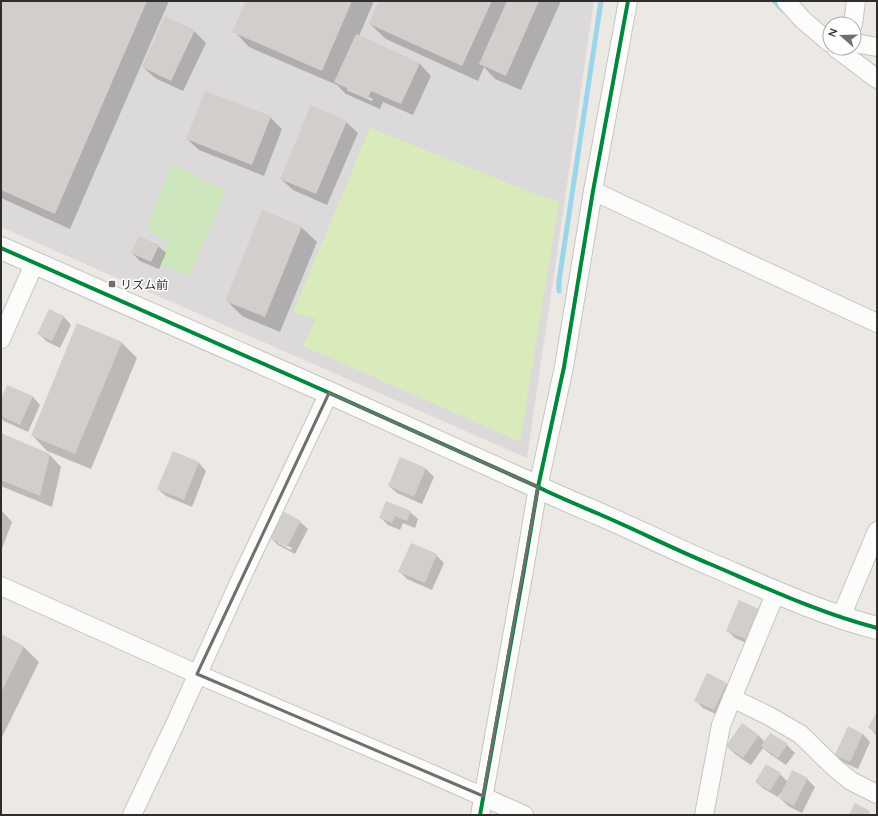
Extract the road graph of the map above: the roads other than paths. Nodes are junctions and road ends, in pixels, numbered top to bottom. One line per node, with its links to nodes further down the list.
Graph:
1 (628, 1): 10 (street)
2 (786, 1): 5 (street)
3 (856, 1): 4 (street)
4 (854, 16)
5 (822, 36)
6 (862, 44): 7 (street)
7 (877, 47)
8 (847, 56): 9 (street)
9 (877, 79)
10 (593, 191): 13 (street); 16 (street)
11 (1, 248): 12 (street)
12 (35, 262): 14 (street); 15 (street)
13 (877, 323)
14 (1, 339)
15 (329, 393): 16 (street); 22 (street)
16 (538, 487): 19 (street); 25 (street)
17 (877, 531): 20 (street)
18 (1, 586): 22 (street)
19 (776, 592): 20 (street); 23 (street)
20 (841, 617): 21 (street)
21 (877, 628)
22 (197, 674): 25 (street); 26 (street)
23 (732, 698): 24 (street); 29 (street)
24 (877, 794)
25 (483, 796): 27 (street); 28 (street)
26 (132, 815)
27 (480, 815)
28 (524, 815)
29 (704, 815)

